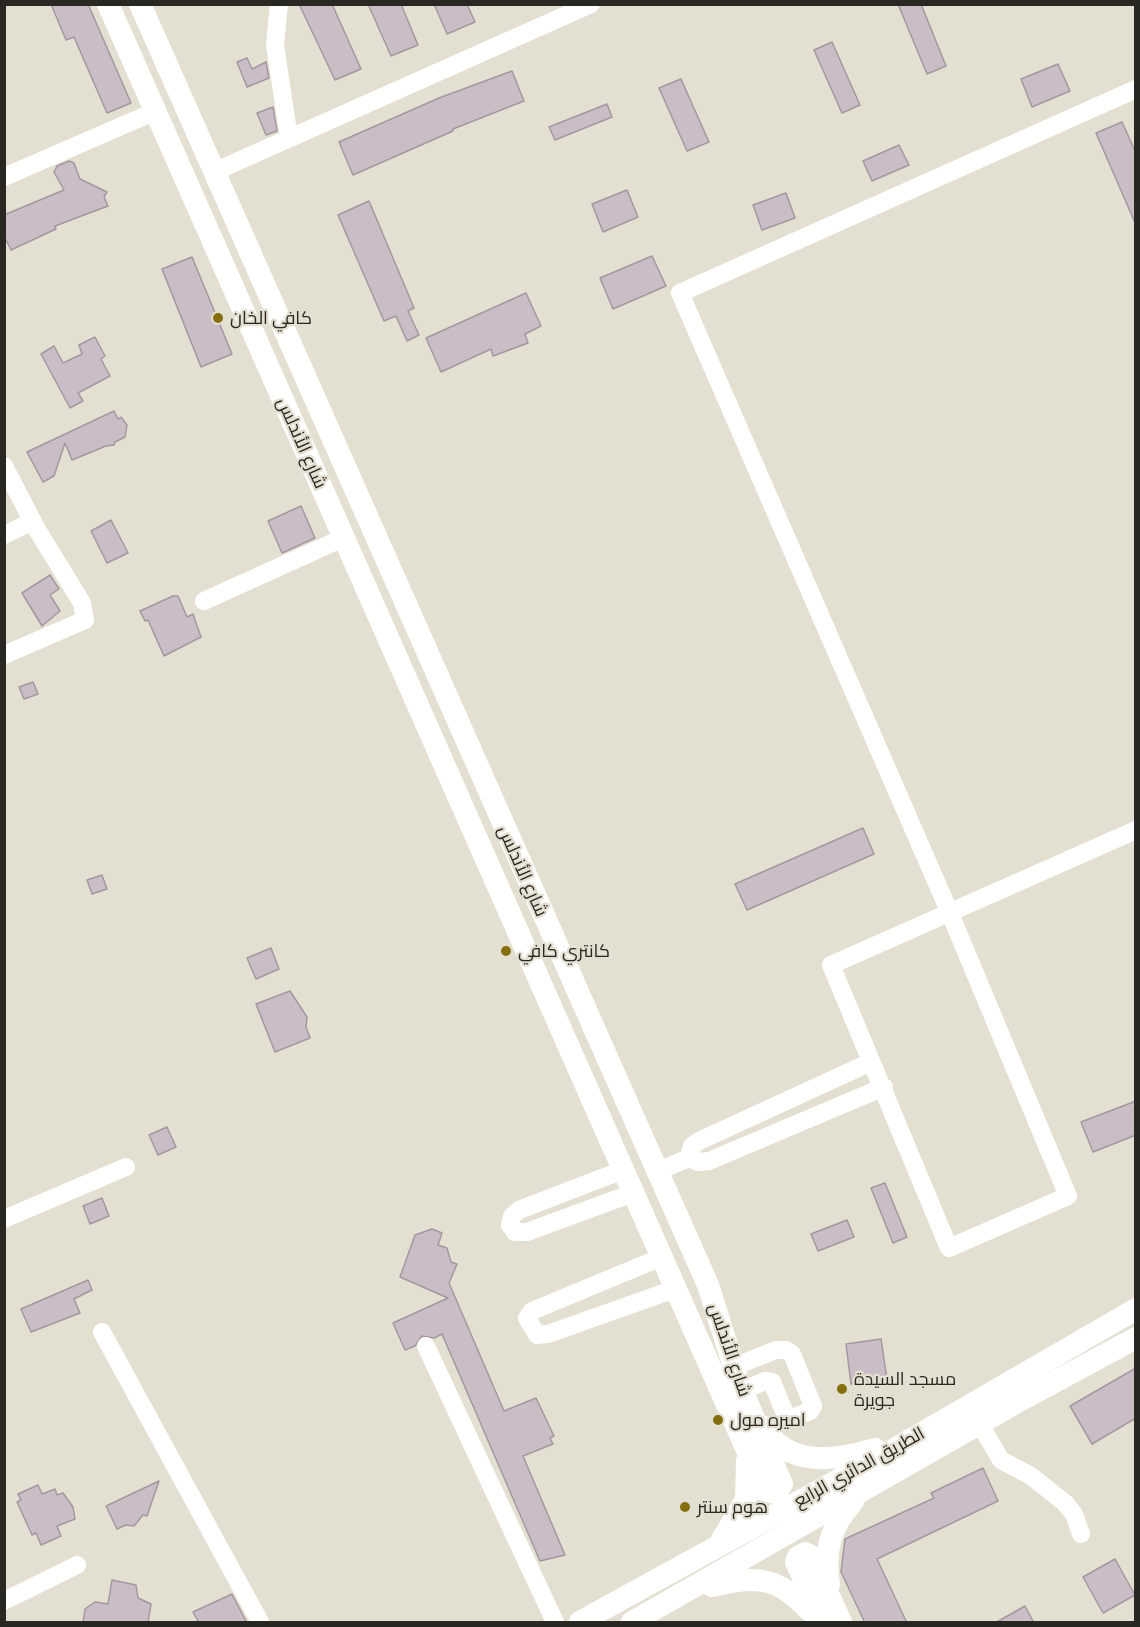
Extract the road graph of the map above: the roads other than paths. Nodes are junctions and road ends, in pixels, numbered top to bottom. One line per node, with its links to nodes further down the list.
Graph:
1 (108, 4): 6 (main road, شارع الأندلس)
2 (140, 4): 8 (main road, شارع الأندلس)
3 (279, 4): 7 (street)
4 (591, 4): 7 (street)
5 (1136, 89): 17 (street)
6 (156, 111): 9 (street); 13 (main road, شارع الأندلس)
7 (288, 138): 8 (street)
8 (216, 171): 22 (main road, شارع الأندلس)
9 (4, 177)
10 (4, 466): 11 (street)
11 (33, 521): 12 (street); 15 (street)
12 (4, 536)
13 (343, 538): 14 (street); 23 (main road, شارع الأندلس)
14 (204, 601)
15 (4, 655)
16 (1136, 830): 17 (street)
17 (949, 911): 18 (street); 19 (street)
18 (871, 1062): 19 (street); 20 (street)
19 (884, 1087): 20 (street)
20 (689, 1158): 22 (street)
21 (126, 1167): 24 (street)
22 (658, 1171): 23 (main road); 31 (main road, شارع الأندلس)
23 (628, 1182): 23 (street); 25 (main road, شارع الأندلس)
24 (4, 1219)
25 (662, 1257): 26 (main road, شارع الأندلس); 26 (street)
26 (675, 1289): 35 (main road, شارع الأندلس)
27 (1136, 1309): 34 (main road, الطريق الدائري الرابع)
28 (102, 1332): 43 (street)
29 (1136, 1338): 33 (main road, الطريق الدائري الرابع)
30 (426, 1346): 44 (street)
31 (733, 1367): 32 (main road, شارع الأندلس); 32 (street)
32 (746, 1398): 34 (main road); 35 (main road, شارع الأندلس)
33 (981, 1426): 36 (main road, الطريق الدائري الرابع); 37 (street)
34 (914, 1438): 38 (main road, الطريق الدائري الرابع)
35 (747, 1450): 38 (main road)
36 (863, 1491): 40 (main road, الطريق الدائري الرابع); 41 (main road)
37 (1081, 1534)
38 (719, 1544): 45 (main road, الطريق الدائري الرابع)
39 (77, 1564): 42 (street)
40 (690, 1591): 46 (main road, الطريق الدائري الرابع); 47 (main road)
41 (831, 1600): 47 (main road); 48 (main road)
42 (4, 1601)
43 (260, 1623)
44 (555, 1623)
45 (580, 1623)
46 (632, 1623)
47 (823, 1623)
48 (841, 1623)

